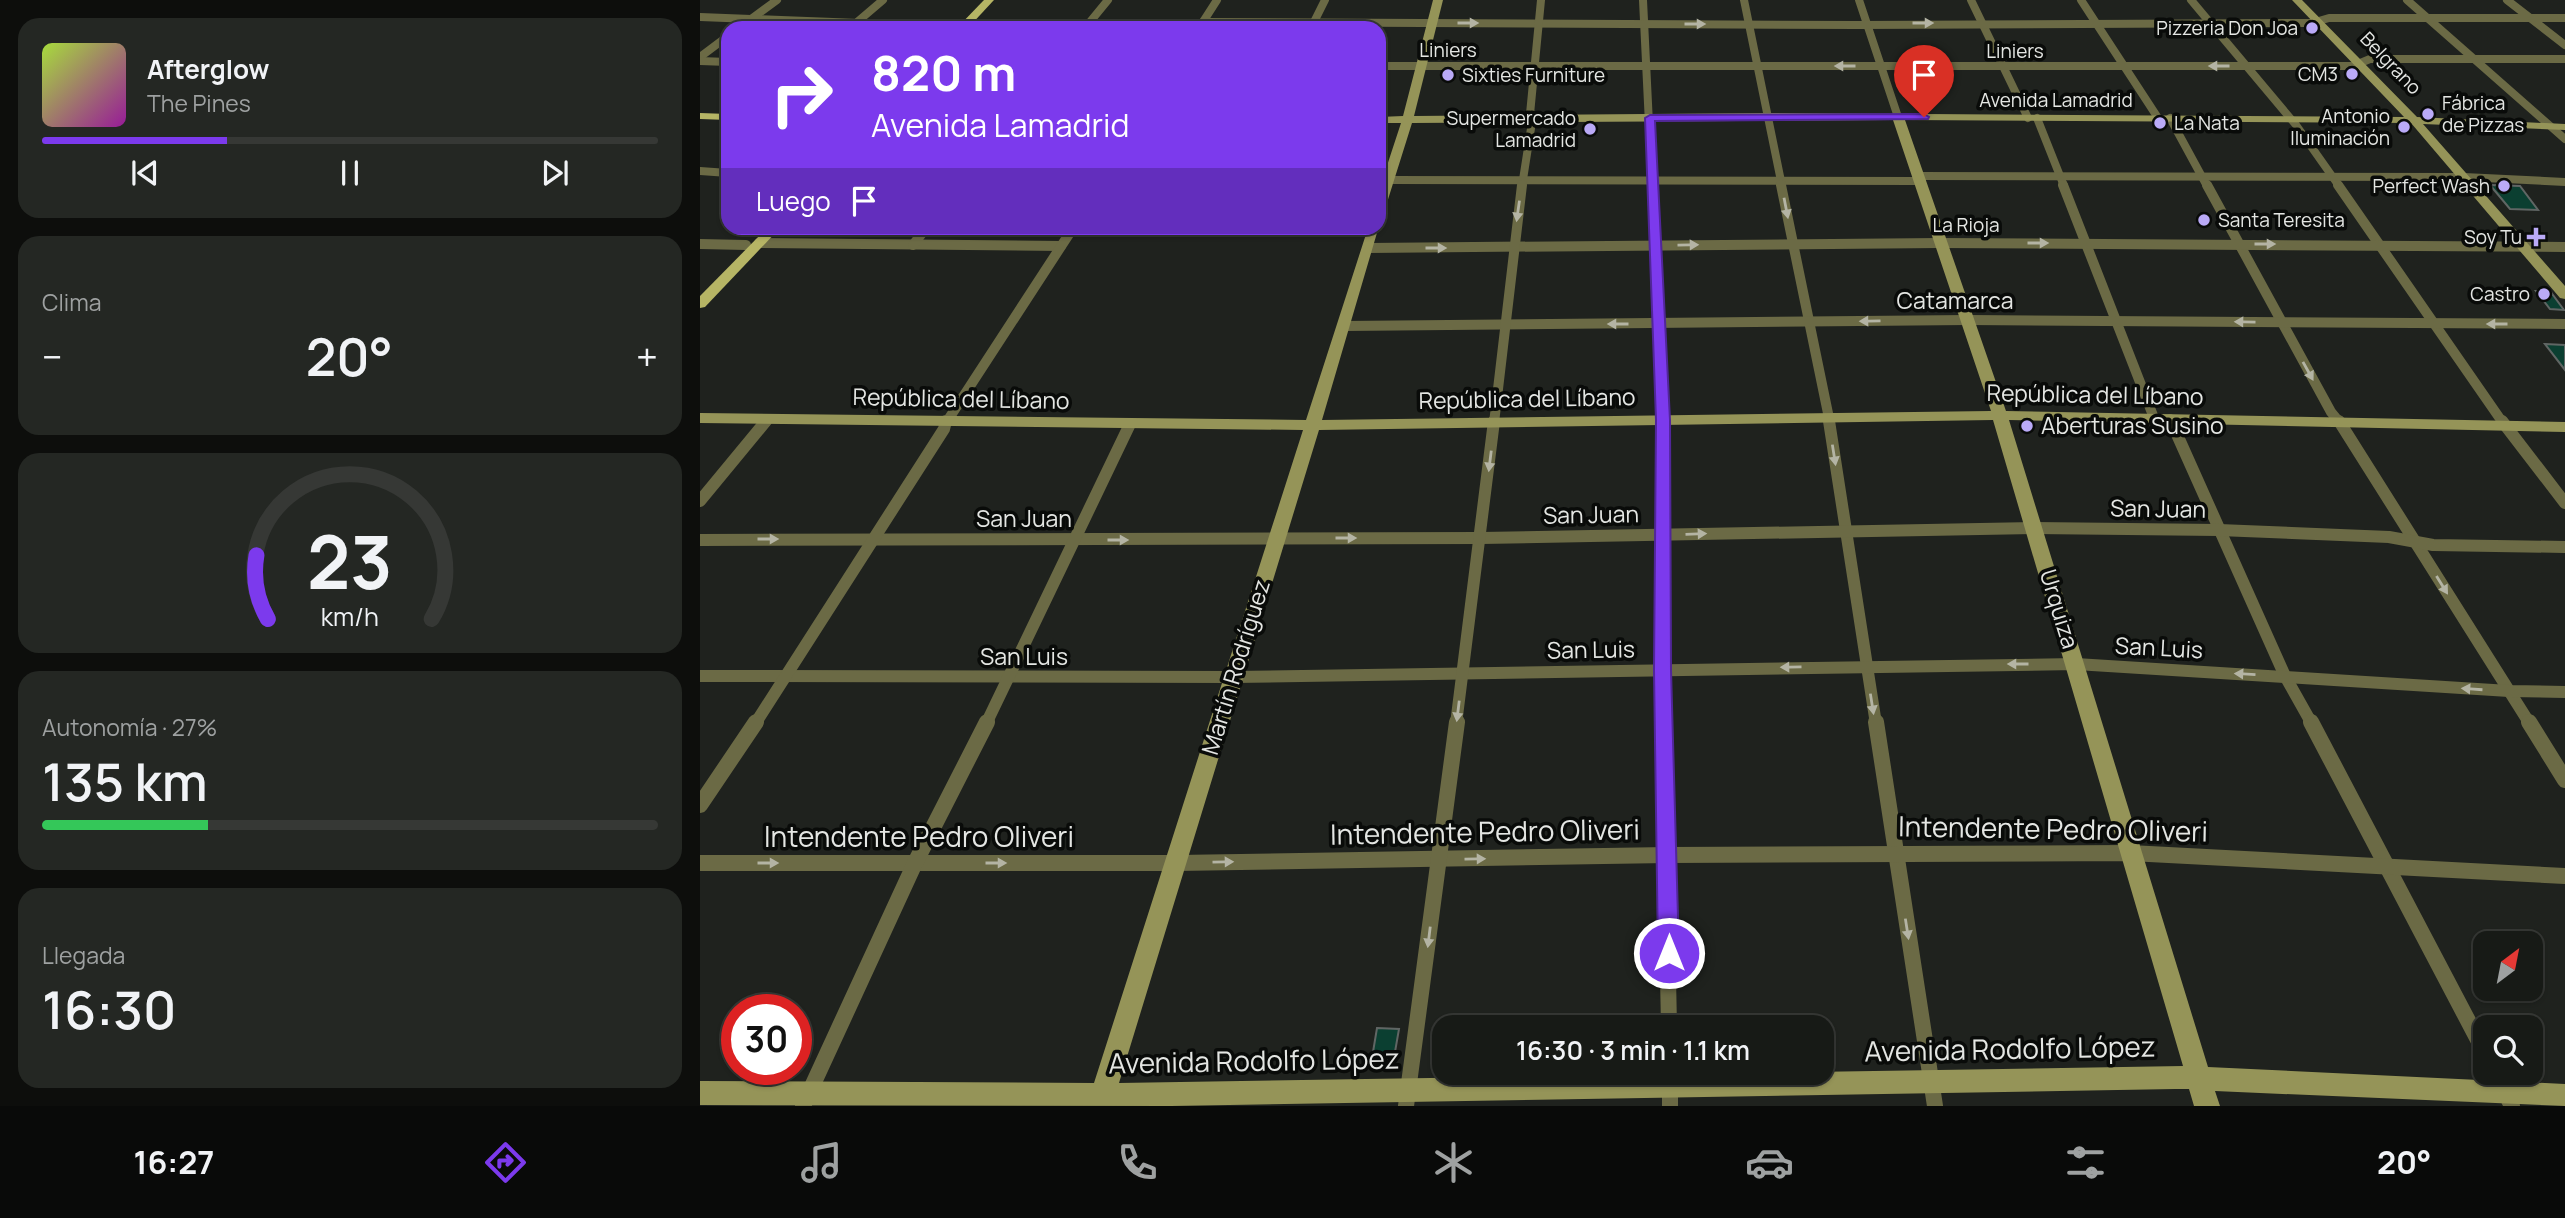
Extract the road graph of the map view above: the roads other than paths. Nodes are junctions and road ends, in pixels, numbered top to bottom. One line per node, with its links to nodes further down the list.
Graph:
1 (777, 0): 21 (street)
2 (883, 0): 28 (street)
3 (989, 0): 29 (main road)
4 (999, 0): 30 (main road)
5 (1108, 0): 31 (street)
6 (1217, 0): 32 (street)
7 (1325, 0): 33 (street)
8 (1438, 0): 34 (street)
9 (1541, 0): 39 (street)
10 (1643, 0): 40 (street)
11 (1744, 0): 41 (street)
12 (1860, 0): 42 (street)
13 (1971, 0): 35 (street)
14 (2081, 0): 36 (street)
15 (2191, 0): 37 (street)
16 (2297, 0): 25 (street, Belgrano)
17 (2305, 0): 25 (street, Belgrano)
18 (2407, 0): 22 (street)
19 (2507, 0): 23 (street)
20 (700, 17): 21 (street)
21 (754, 18): 26 (street); 27 (street)
22 (2427, 18): 23 (street); 25 (street); 45 (street)
23 (2530, 18): 24 (street); 44 (street)
24 (2565, 18)
25 (2321, 20): 37 (street); 49 (street, Belgrano)
26 (750, 21)
27 (797, 21)
28 (859, 21)
29 (969, 21)
30 (979, 21)
31 (1091, 21)
32 (1204, 21)
33 (1314, 21)
34 (1433, 23): 38 (street); 39 (street, one-way to 39); 51 (street)
35 (1983, 23): 36 (street); 42 (street, one-way to 35); 58 (street)
36 (2096, 23): 37 (street); 56 (street)
37 (2211, 23): 57 (street)
38 (1386, 24)
39 (1539, 24): 40 (street); 52 (street)
40 (1644, 24): 41 (street, one-way to 41); 53 (street)
41 (1749, 24): 42 (street); 54 (street)
42 (1867, 24): 55 (street)
43 (721, 42): 46 (street)
44 (2565, 45)
45 (2472, 58): 47 (street, Liniers); 49 (street, Liniers); 71 (street)
46 (700, 59): 48 (street)
47 (2565, 59)
48 (721, 61)
49 (2362, 62): 57 (street, Liniers); 69 (street, Belgrano)
50 (1386, 66): 51 (street, Liniers)
51 (1420, 66): 52 (street, Liniers); 70 (street)
52 (1534, 66): 53 (street, Liniers); 66 (street)
53 (1646, 66): 54 (street, Liniers); 63 (street)
54 (1757, 66): 55 (street, Liniers, one-way to 54); 61 (street)
55 (1881, 66): 58 (street, Liniers); 62 (street)
56 (2125, 66): 57 (street, Liniers, one-way to 56); 58 (street, Liniers); 65 (street)
57 (2245, 66): 67 (street)
58 (2005, 67): 64 (street)
59 (700, 115): 60 (main road)
60 (721, 115)
61 (1768, 117): 62 (street, Avenida Lamadrid); 63 (street, Avenida Lamadrid); 83 (street)
62 (1898, 117): 64 (street, Avenida Lamadrid); 78 (street, Urquiza)
63 (1650, 118): 66 (street, Avenida Lamadrid); 82 (street)
64 (2032, 118): 65 (street, Avenida Lamadrid); 75 (street)
65 (2164, 118): 67 (street, Avenida Lamadrid); 76 (street)
66 (1532, 119): 70 (street, Avenida Lamadrid); 81 (street)
67 (2291, 119): 69 (street, Avenida Lamadrid); 77 (street)
68 (1386, 120): 70 (street, Avenida Lamadrid)
69 (2418, 120): 71 (street, Avenida Lamadrid); 79 (street, Belgrano)
70 (1407, 121): 80 (street)
71 (2559, 127): 72 (street)
72 (2565, 139)
73 (700, 171): 74 (street)
74 (721, 172)
75 (2059, 176): 76 (street); 78 (street); 92 (street)
76 (2201, 177): 77 (street); 97 (street)
77 (2333, 177): 79 (street); 99 (street)
78 (1918, 178): 83 (street); 91 (street, Urquiza)
79 (2468, 178): 84 (street); 100 (street, Belgrano)
80 (1388, 180): 81 (street); 85 (street)
81 (1523, 180): 82 (street); 102 (street, one-way to 102)
82 (1653, 181): 83 (street); 98 (street)
83 (1781, 181): 96 (street, one-way to 96)
84 (2565, 182)
85 (1386, 186)
86 (758, 235): 94 (main road)
87 (764, 235): 94 (main road)
88 (920, 235): 95 (street)
89 (1069, 235): 101 (street)
90 (1372, 235): 104 (street, Martín Rodríguez)
91 (1940, 243): 92 (street, La Rioja, one-way to 92); 96 (street, La Rioja); 109 (street, Urquiza)
92 (2085, 243): 97 (street, La Rioja); 110 (street)
93 (700, 244): 94 (street)
94 (752, 244): 95 (street); 106 (main road); 108 (main road)
95 (913, 244): 101 (street)
96 (1793, 244): 98 (street, La Rioja, one-way to 96); 111 (street)
97 (2238, 244): 99 (street, La Rioja, one-way to 99); 112 (street)
98 (1656, 245): 102 (street, La Rioja); 113 (street)
99 (2380, 245): 100 (street, La Rioja); 114 (street)
100 (2528, 246): 103 (street, La Rioja); 105 (street); 107 (street)
101 (1061, 247): 124 (street)
102 (1513, 247): 104 (street, La Rioja, one-way to 102); 116 (street)
103 (2565, 247)
104 (1368, 248): 117 (street, Martín Rodríguez)
105 (2565, 283)
106 (700, 291)
107 (2565, 295)
108 (700, 304)
109 (1968, 320): 110 (street, Catamarca); 111 (street, Catamarca, one-way to 111); 118 (street, Urquiza)
110 (2117, 320): 112 (street, Catamarca, one-way to 110); 120 (street)
111 (1809, 322): 113 (street, Catamarca); 122 (street)
112 (2281, 322): 114 (street, Catamarca); 125 (street, one-way to 125)
113 (1659, 324): 116 (street, Catamarca, one-way to 116); 123 (street)
114 (2434, 324): 115 (street, Catamarca, one-way to 114); 129 (street)
115 (2565, 324)
116 (1506, 325): 117 (street, Catamarca); 126 (street)
117 (1345, 326): 128 (street, Martín Rodríguez)
118 (2000, 416): 120 (street, República del Líbano); 122 (street, República del Líbano); 133 (street, Urquiza)
119 (700, 418): 121 (street, República del Líbano)
120 (2162, 418): 125 (street, República del Líbano); 135 (street)
121 (768, 419): 124 (street, República del Líbano); 131 (street)
122 (1829, 419): 123 (street, República del Líbano); 134 (street, one-way to 134)
123 (1663, 420): 126 (street, República del Líbano); 136 (street)
124 (947, 421): 127 (street, República del Líbano); 139 (street)
125 (2339, 421): 129 (street, República del Líbano); 142 (street)
126 (1495, 422): 128 (street, República del Líbano); 138 (street, one-way to 138)
127 (1130, 424): 128 (street, República del Líbano); 141 (street)
128 (1311, 425): 137 (street, Martín Rodríguez)
129 (2505, 425): 130 (street, República del Líbano); 132 (street)
130 (2565, 426)
131 (700, 501)
132 (2565, 503)
133 (2034, 528): 134 (street, San Juan); 135 (street, San Juan); 144 (street, Urquiza)
134 (1846, 530): 136 (street, San Juan, one-way to 134); 145 (street)
135 (2220, 530): 142 (street, San Juan); 148 (street)
136 (1664, 535): 138 (street, San Juan); 146 (street)
137 (1275, 538): 138 (street, San Juan, one-way to 138); 141 (street, San Juan, one-way to 137); 151 (street, Martín Rodríguez)
138 (1481, 538): 147 (street)
139 (872, 539): 140 (street, San Juan, one-way to 139); 141 (street, San Juan); 150 (street)
140 (700, 540)
141 (1075, 540): 152 (street)
142 (2415, 542): 143 (street, San Juan); 153 (street, one-way to 153)
143 (2565, 547)
144 (2076, 664): 145 (street, San Luis, one-way to 145); 148 (street, San Luis, one-way to 144); 158 (street, Urquiza)
145 (1867, 665): 146 (street, San Luis, one-way to 146); 157 (street, one-way to 157)
146 (1662, 670): 147 (street, San Luis); 159 (street)
147 (1463, 673): 151 (street, San Luis); 160 (street, one-way to 160)
148 (2285, 676): 153 (street, San Luis, one-way to 148); 164 (street)
149 (700, 677): 150 (street, San Luis)
150 (786, 677): 152 (street, San Luis); 156 (street)
151 (1233, 677): 152 (street, San Luis); 163 (street, Martín Rodríguez)
152 (1009, 678): 162 (street)
153 (2508, 691): 154 (street, San Luis); 155 (street)
154 (2565, 692)
155 (2565, 780)
156 (700, 805)
157 (1895, 853): 158 (street, Intendente Pedro Oliveri); 159 (street, Intendente Pedro Oliveri); 172 (street, one-way to 172)
158 (2130, 853): 164 (street, Intendente Pedro Oliveri); 168 (street, Urquiza)
159 (1668, 855): 160 (street, Intendente Pedro Oliveri, one-way to 159); 166 (street)
160 (1438, 860): 163 (street, Intendente Pedro Oliveri, one-way to 160); 175 (street, one-way to 175)
161 (700, 863): 162 (street, Intendente Pedro Oliveri, one-way to 162)
162 (915, 863): 163 (street, Intendente Pedro Oliveri, one-way to 163); 174 (street)
163 (1177, 863): 176 (street, Martín Rodríguez)
164 (2386, 867): 165 (street, Intendente Pedro Oliveri); 167 (street)
165 (2565, 876)
166 (1669, 1015)
167 (2473, 1031)
168 (2198, 1078): 170 (street, Avenida Rodolfo López); 172 (street, Avenida Rodolfo López); 177 (street, Urquiza)
169 (1670, 1088): 172 (street, Avenida Rodolfo López); 175 (street, Avenida Rodolfo López)
170 (2505, 1091): 173 (street, Avenida Rodolfo López)
171 (700, 1093): 174 (street, Avenida Rodolfo López)
172 (1933, 1094)
173 (2565, 1096)
174 (806, 1099): 176 (street, Avenida Rodolfo López)
175 (1407, 1099): 176 (street, Avenida Rodolfo López)
176 (1101, 1100)
177 (2207, 1106)

